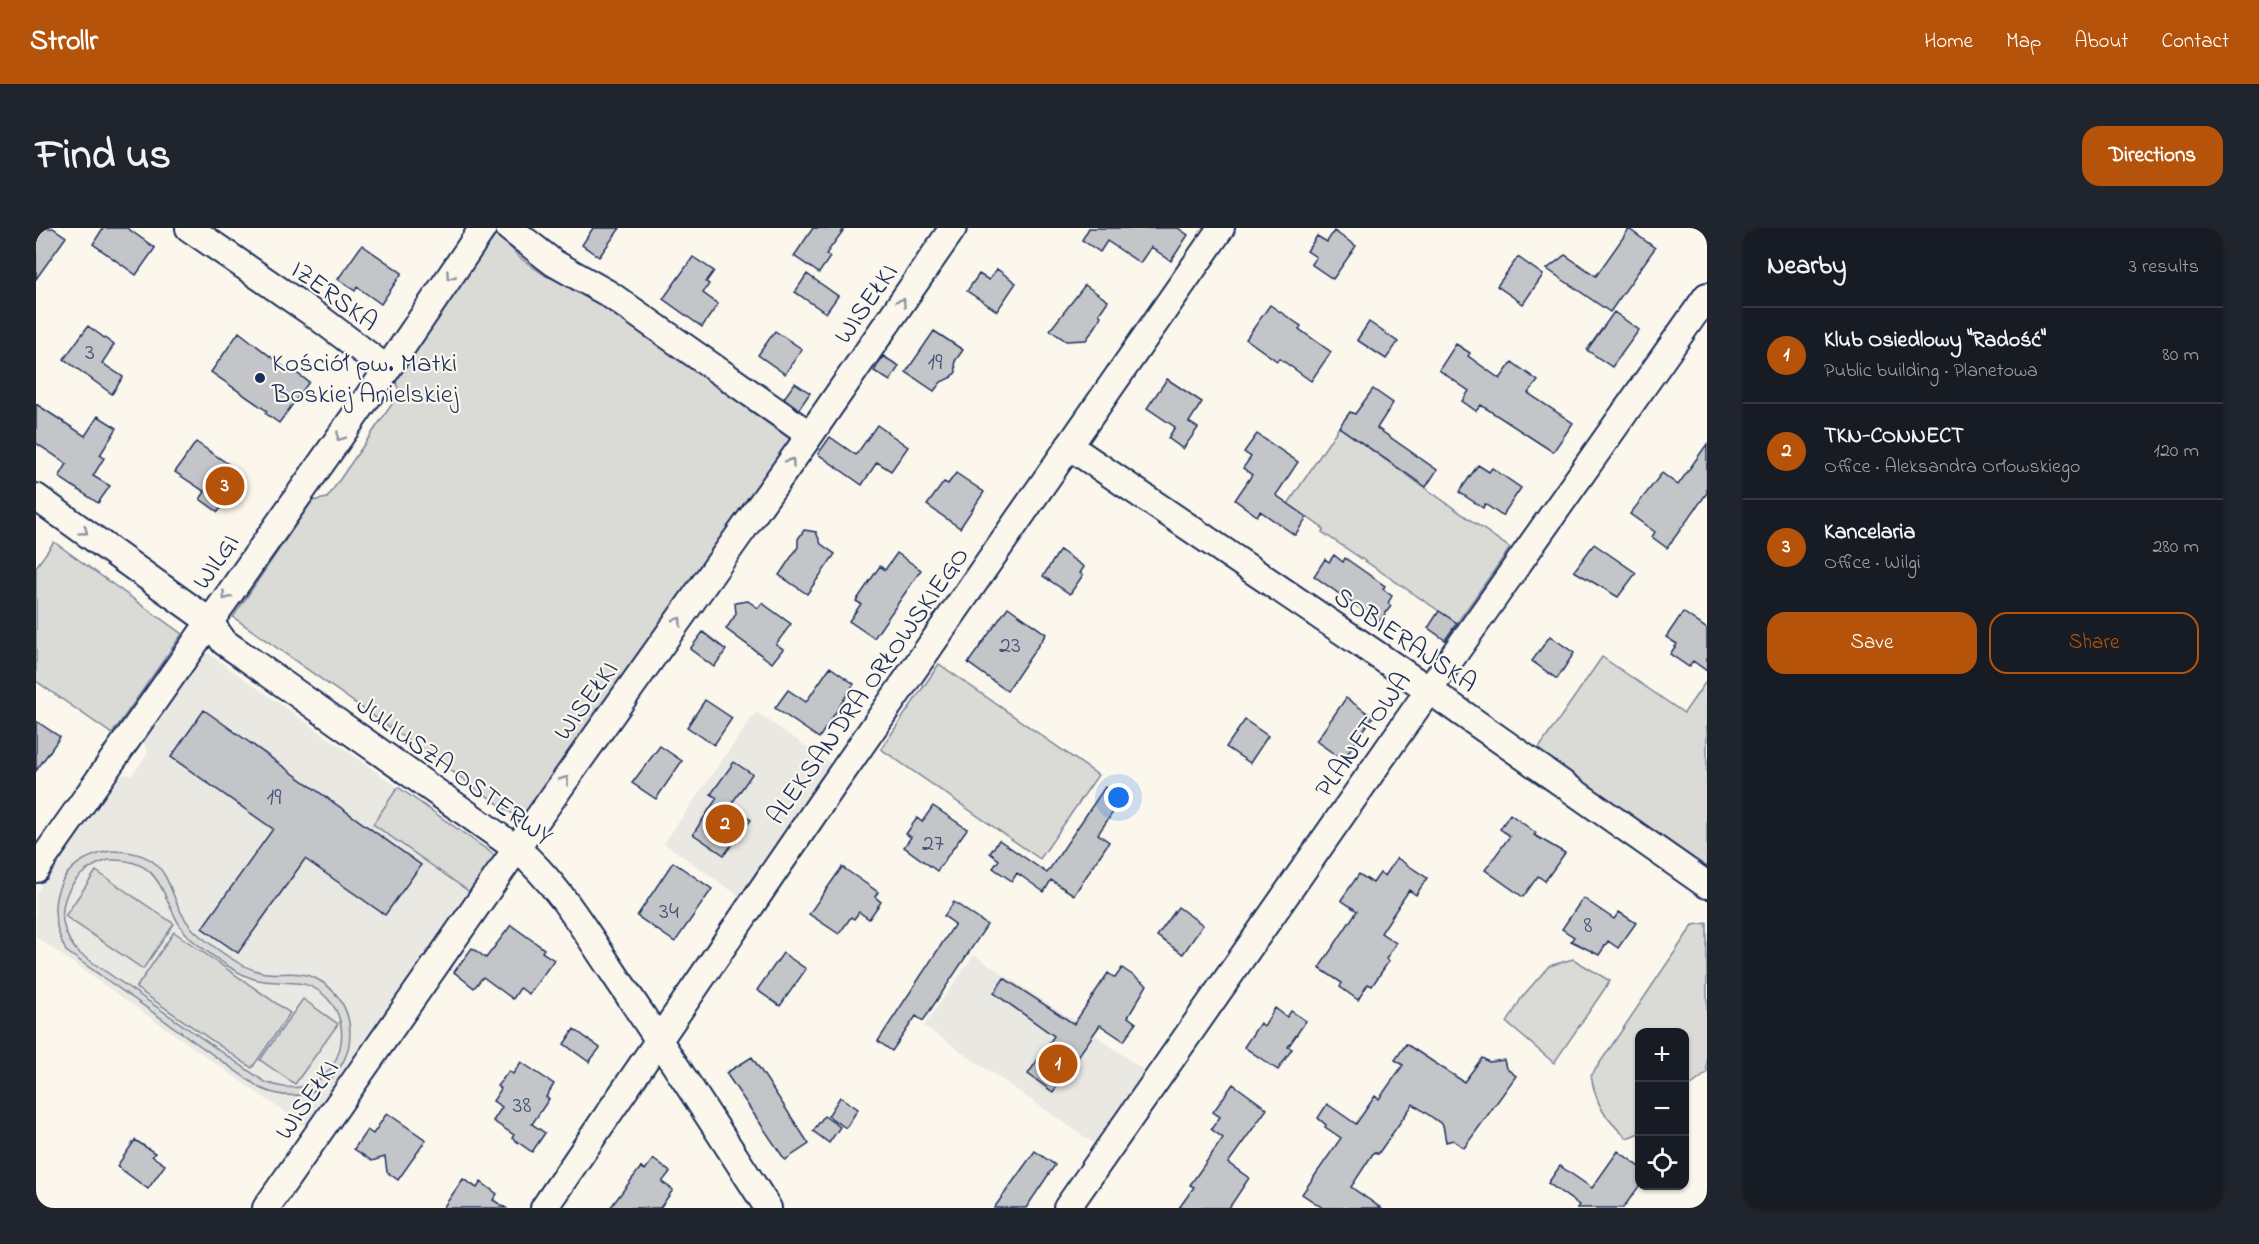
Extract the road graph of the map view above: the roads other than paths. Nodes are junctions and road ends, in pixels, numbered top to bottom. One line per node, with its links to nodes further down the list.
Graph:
1 (189, 228): 7 (street, IZERSKA)
2 (483, 228): 7 (street, WILGI, one-way to 7)
3 (509, 228): 8 (street)
4 (953, 228): 8 (street, WISEŁKI, one-way to 4)
5 (1221, 228): 9 (street, ALEKSANDRA ORŁOWSKIEGO)
6 (1707, 296): 12 (street, PLANETOWA)
7 (387, 369): 11 (street, WILGI, one-way to 11)
8 (810, 435): 13 (street, WISEŁKI, one-way to 8)
9 (1069, 446): 12 (street, SOBIERAJSKA); 16 (street, ALEKSANDRA ORŁOWSKIEGO)
10 (36, 497): 11 (street, JULIUSZA OSTERWY, one-way to 11)
11 (209, 621): 13 (street, JULIUSZA OSTERWY); 14 (street, WILGI)
12 (1429, 690): 15 (street, SOBIERAJSKA); 20 (street, PLANETOWA)
13 (517, 849): 16 (street, JULIUSZA OSTERWY); 17 (street, WISEŁKI)
14 (37, 867)
15 (1707, 885)
16 (660, 1040): 18 (street, ALEKSANDRA ORŁOWSKIEGO); 19 (street, JULIUSZA OSTERWY)
17 (266, 1208)
18 (544, 1208)
19 (768, 1208)
20 (1067, 1208)

